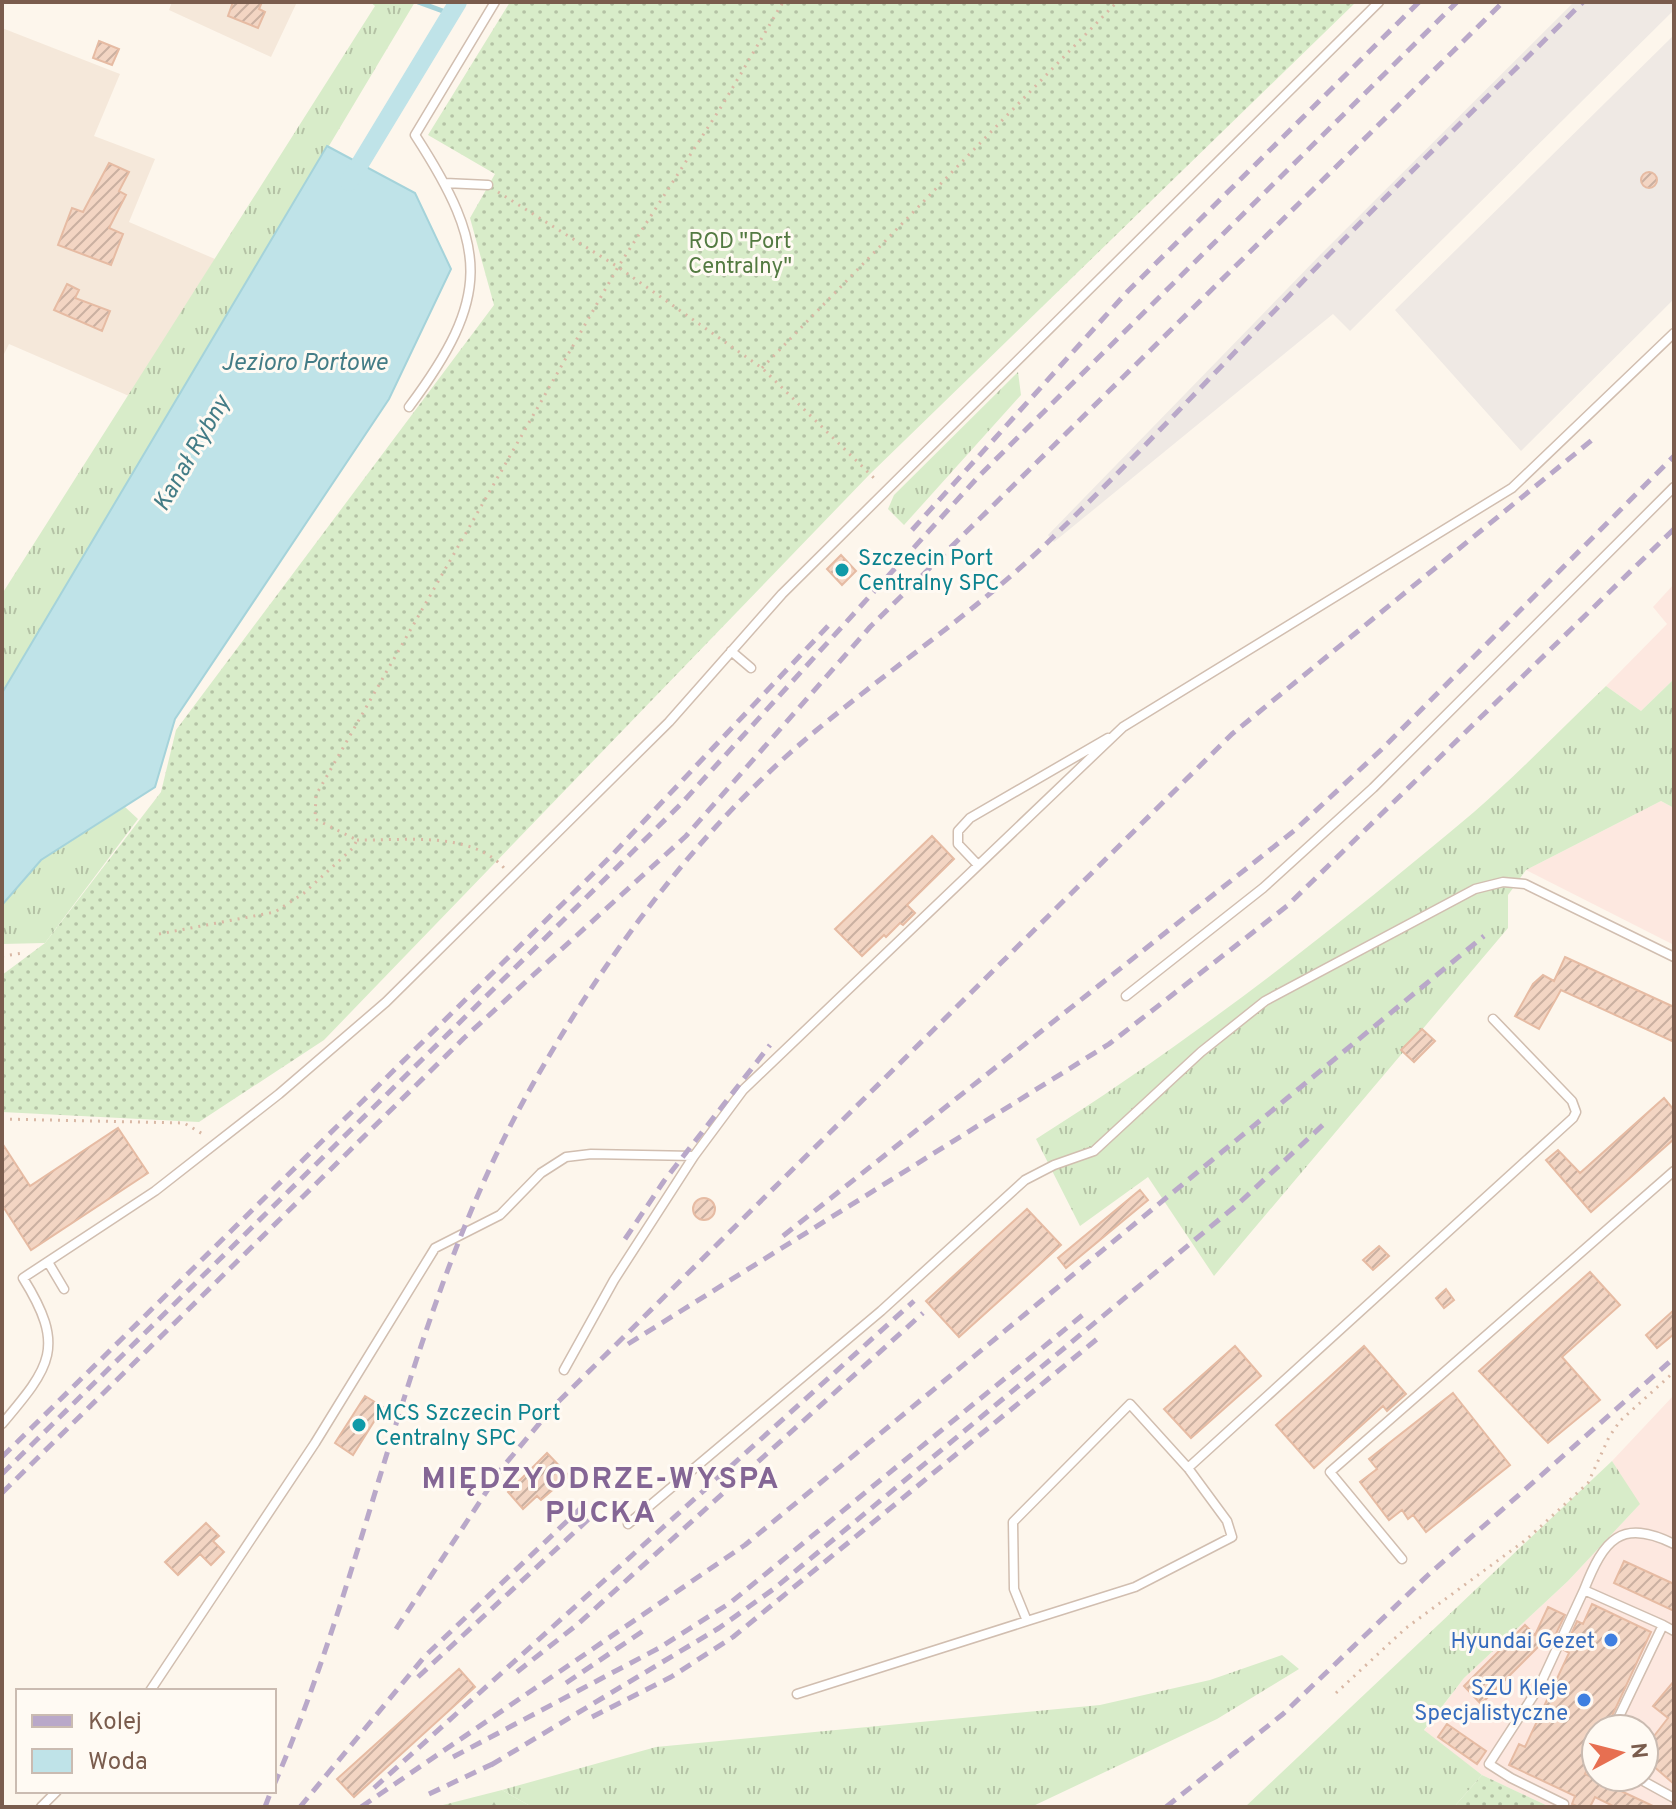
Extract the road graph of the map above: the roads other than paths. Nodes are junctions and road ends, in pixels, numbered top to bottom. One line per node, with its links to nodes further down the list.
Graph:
1 (495, 2): 3 (lane)
2 (1379, 2): 8 (lane)
3 (445, 183): 4 (lane); 6 (lane)
4 (488, 185)
5 (1674, 333): 10 (lane)
6 (409, 407)
7 (1674, 487): 13 (lane)
8 (731, 651): 9 (lane); 17 (lane)
9 (751, 668)
10 (1115, 734): 11 (lane); 11 (lane)
11 (978, 865): 15 (lane)
12 (1674, 957): 22 (lane)
13 (1126, 996)
14 (1493, 1019): 21 (lane)
15 (694, 1156): 19 (lane); 29 (lane)
16 (1674, 1171): 24 (lane)
17 (48, 1262): 18 (lane); 20 (lane)
18 (64, 1289)
19 (564, 1370)
20 (2, 1424)
21 (1188, 1468): 26 (lane); 26 (lane)
22 (628, 1524)
23 (1674, 1544): 25 (lane)
24 (1402, 1559)
25 (1584, 1590): 27 (lane); 32 (lane)
26 (1027, 1621): 30 (lane)
27 (1663, 1625): 28 (lane); 31 (lane)
28 (1674, 1631)
29 (151, 1689)
30 (797, 1694)
31 (1621, 1713)
32 (1564, 1804)

